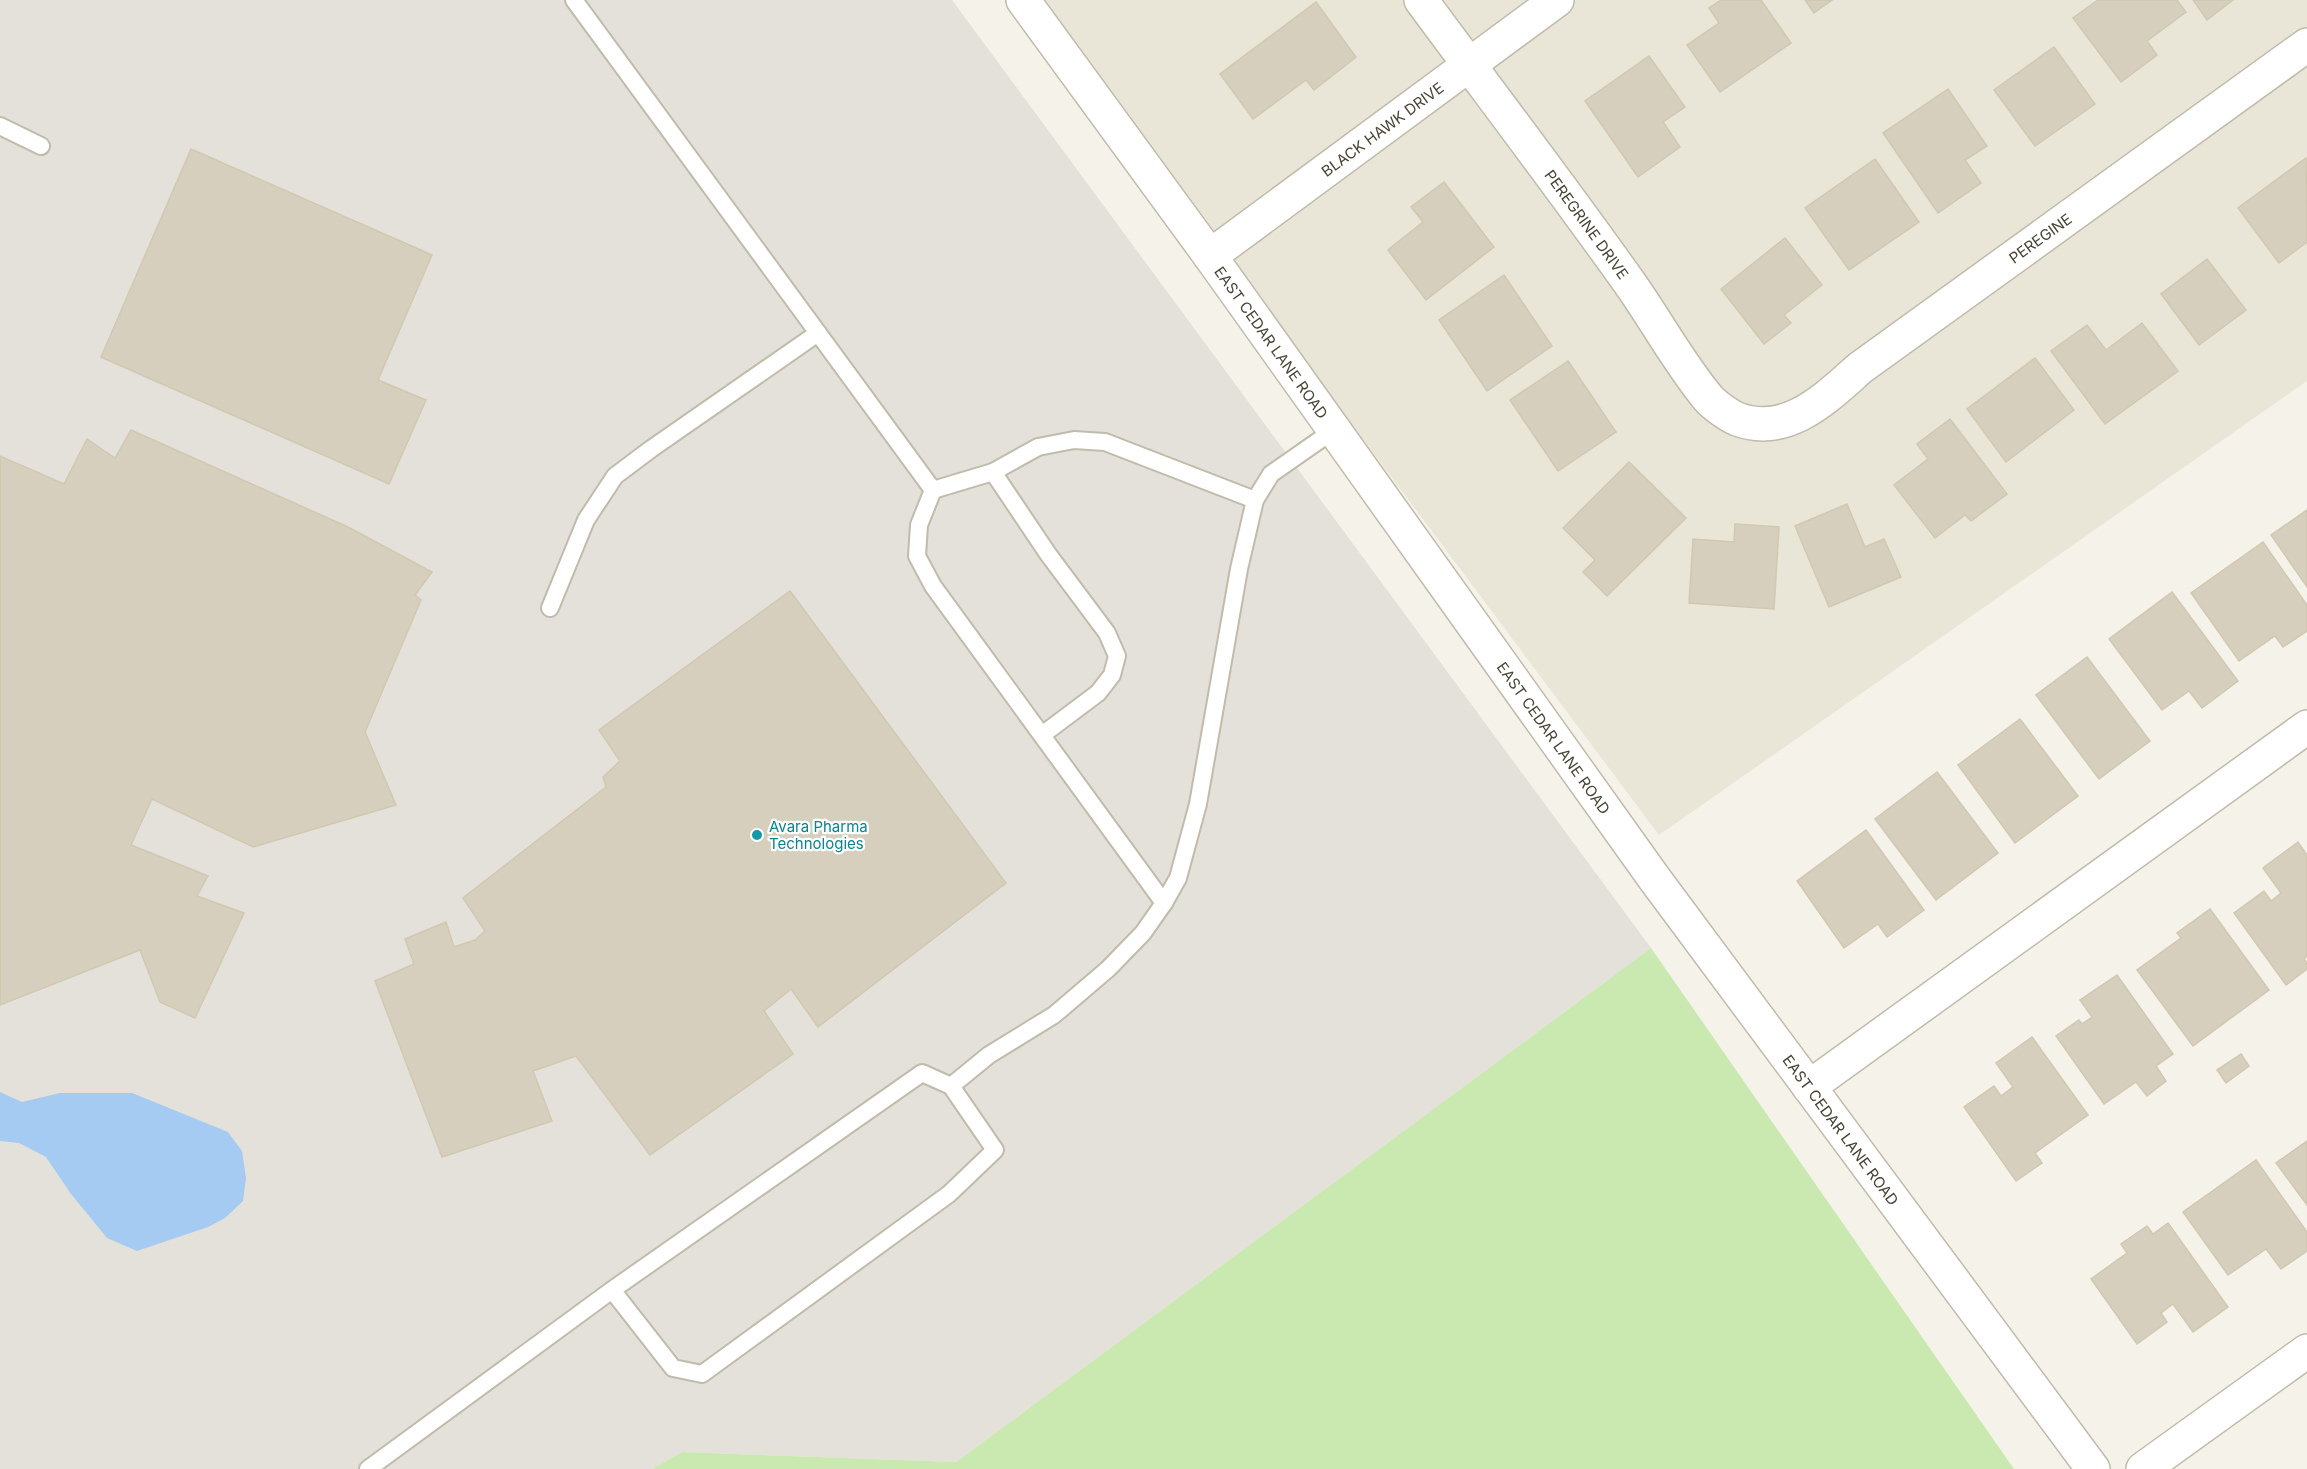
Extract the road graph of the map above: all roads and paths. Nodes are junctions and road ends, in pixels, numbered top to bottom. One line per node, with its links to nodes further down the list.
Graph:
1 (574, 0): 10 (lane)
2 (1023, 0): 9 (street, EAST CEDAR LANE ROAD)
3 (1421, 0): 6 (street, PEREGRINE DRIVE)
4 (1557, 0): 6 (street, BLACK HAWK DRIVE)
5 (2307, 45): 11 (street, PEREGINE)
6 (1470, 64): 9 (street, BLACK HAWK DRIVE); 11 (street, PEREGRINE DRIVE)
7 (0, 126): 8 (lane)
8 (41, 146)
9 (1210, 256): 12 (street, EAST CEDAR LANE ROAD)
10 (818, 333): 14 (lane); 16 (lane)
11 (1768, 424)
12 (1334, 430): 15 (lane); 21 (street, EAST CEDAR LANE ROAD)
13 (993, 472): 14 (lane); 15 (lane); 18 (lane)
14 (933, 490): 18 (lane)
15 (1255, 500): 19 (lane)
16 (550, 608)
17 (2307, 727): 21 (street)
18 (1042, 735): 19 (lane)
19 (1164, 903): 20 (lane)
20 (951, 1086): 22 (lane); 22 (lane)
21 (1809, 1087): 25 (street, EAST CEDAR LANE ROAD)
22 (612, 1290): 24 (lane)
23 (2307, 1351): 26 (street)
24 (368, 1469)
25 (2093, 1469)
26 (2143, 1469)

